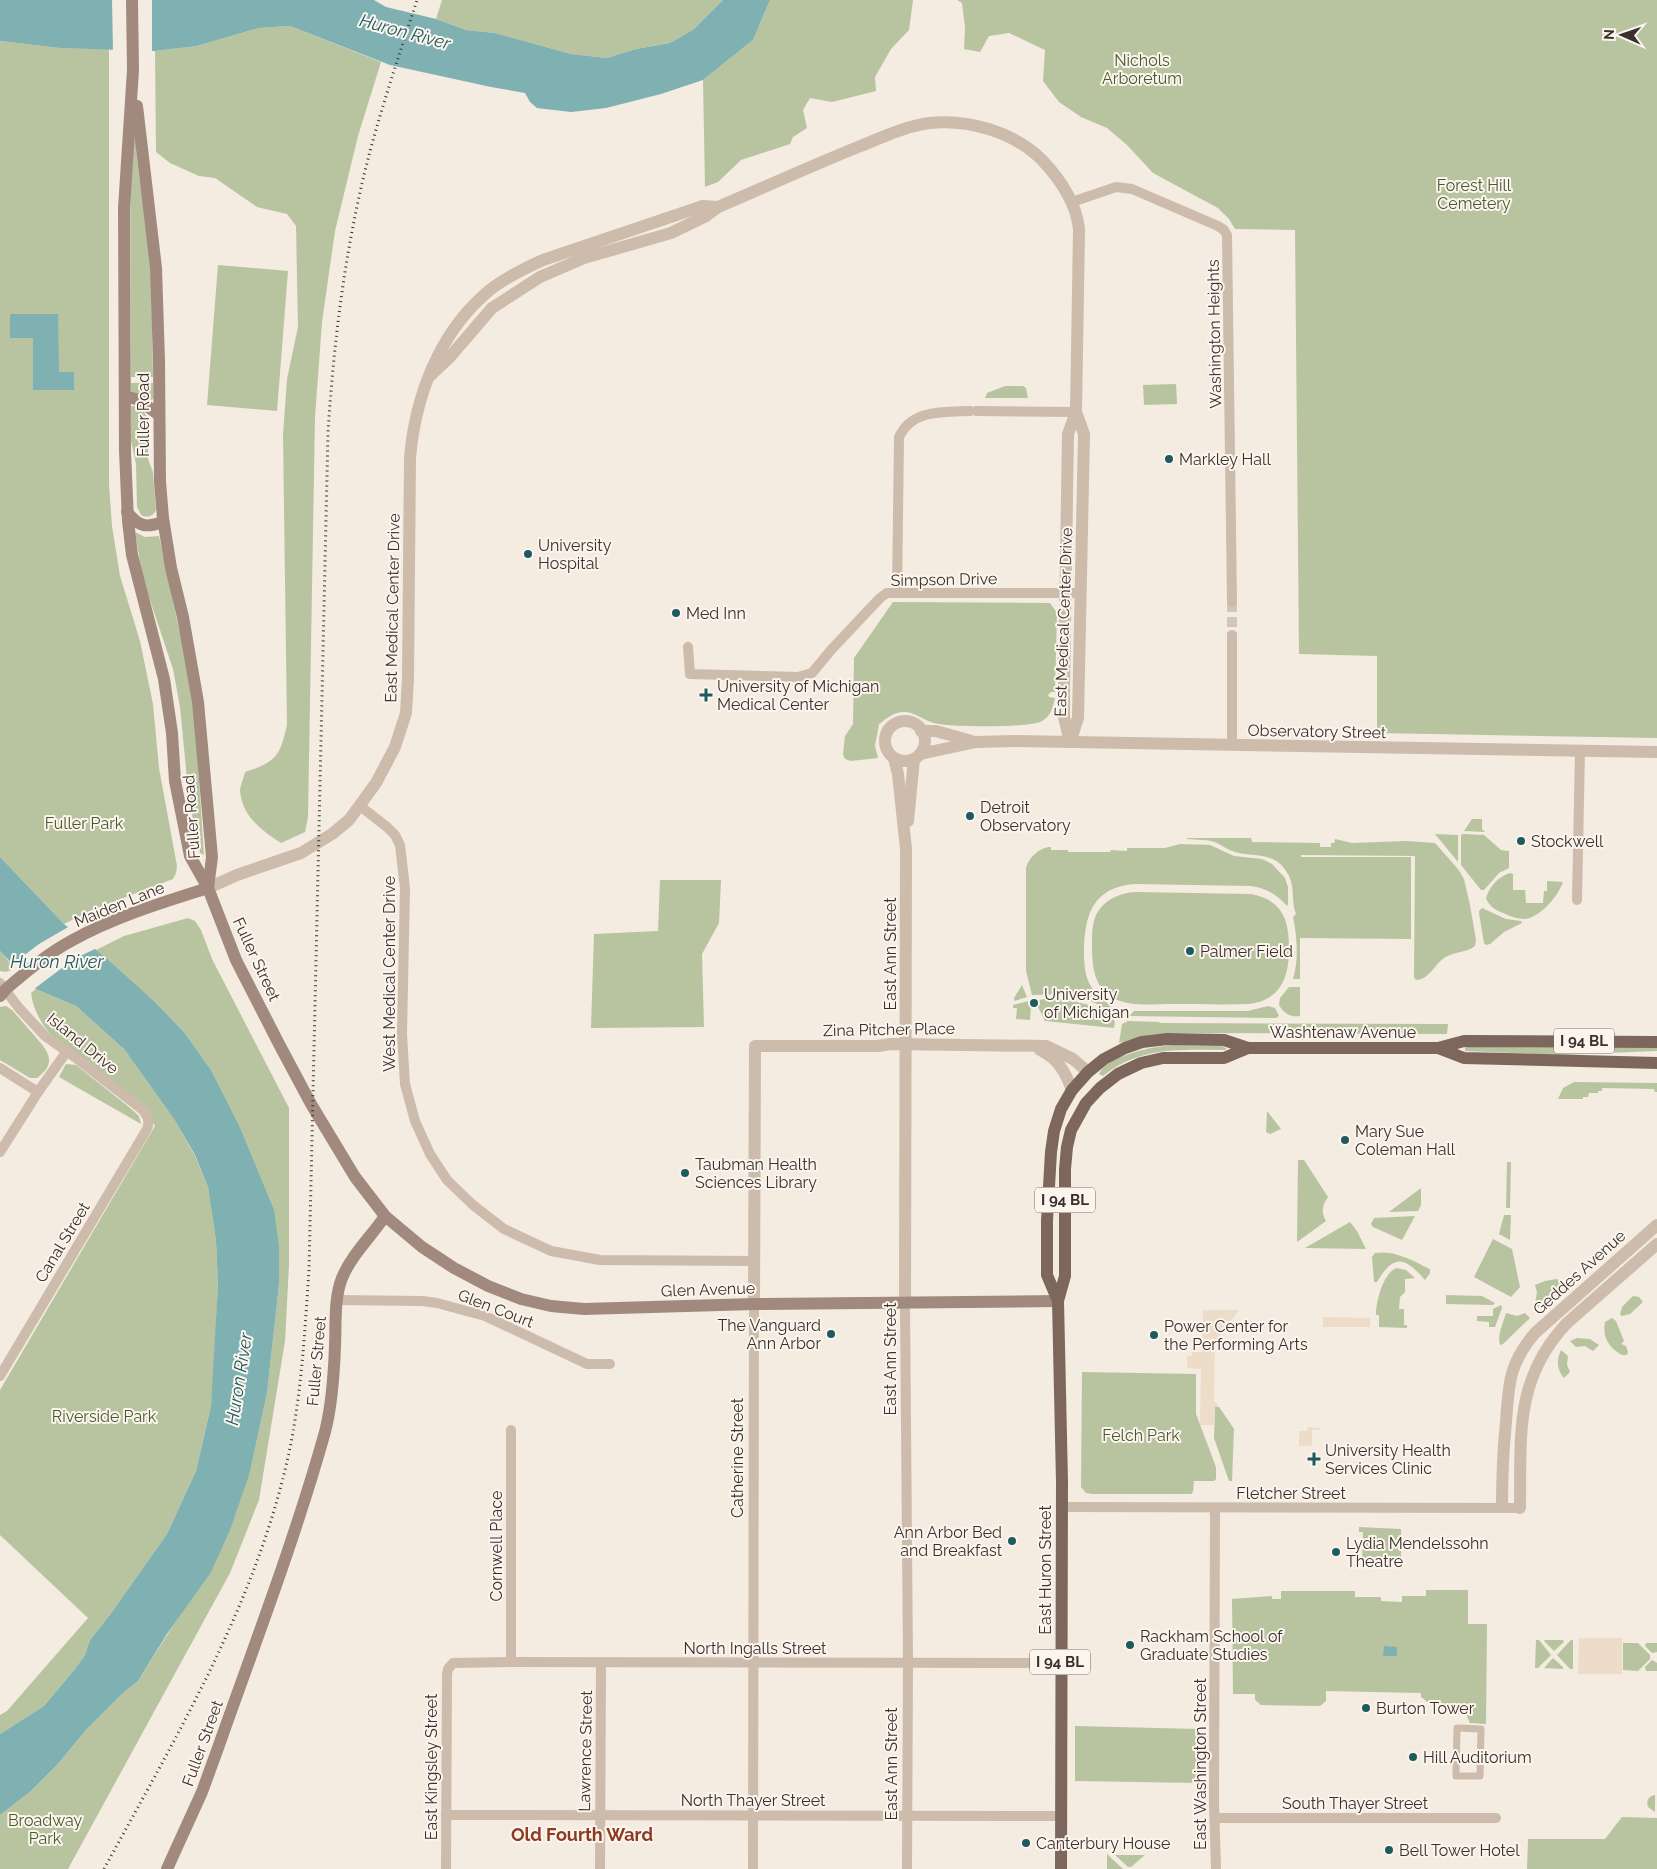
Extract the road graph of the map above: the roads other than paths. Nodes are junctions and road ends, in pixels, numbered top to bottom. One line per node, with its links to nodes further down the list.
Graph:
1 (132, 0): 2 (main road, Fuller Road)
2 (133, 70): 4 (main road, Fuller Road); 6 (main road, Fuller Road)
3 (1072, 202): 5 (street, East Medical Center Drive); 12 (street, Washington Heights); 23 (street, East Medical Center Drive)
4 (125, 396): 6 (main road); 7 (main road, Fuller Road)
5 (1076, 412): 9 (street); 10 (street, East Medical Center Drive); 11 (street, East Medical Center Drive)
6 (159, 416): 8 (main road, Fuller Road)
7 (127, 512): 8 (main road); 25 (main road, Fuller Road)
8 (163, 522): 25 (main road, Fuller Road)
9 (897, 593): 10 (street, Simpson Drive); 14 (street, Simpson Drive)
10 (1066, 593): 11 (street, Simpson Drive); 17 (street, East Medical Center Drive)
11 (1081, 593): 17 (street, East Medical Center Drive)
12 (1232, 602)
13 (1232, 635): 18 (street)
14 (688, 647)
15 (921, 731): 16 (street, Observatory Street); 21 (street); 22 (street)
16 (976, 742): 17 (street, Observatory Street); 21 (street, Observatory Street)
17 (1070, 742): 18 (street, Observatory Street)
18 (1232, 745): 19 (street, Observatory Street)
19 (1580, 750): 20 (street, Observatory Street); 26 (street)
20 (1657, 752)
21 (917, 757): 22 (street); 24 (street, East Ann Street)
22 (894, 758): 24 (street, East Ann Street)
23 (360, 806): 25 (street, East Medical Center Drive); 49 (street, West Medical Center Drive)
24 (906, 849): 29 (street, East Ann Street)
25 (208, 888): 27 (main road, Maiden Lane); 46 (main road, Fuller Street)
26 (1577, 900)
27 (2, 989): 34 (street, Island Drive)
28 (1657, 1042): 33 (main road, Washtenaw Avenue / I 94 BL)
29 (907, 1044): 30 (street, Zina Pitcher Place); 31 (street, Zina Pitcher Place); 52 (street, East Ann Street)
30 (1023, 1045): 39 (street, Zina Pitcher Place); 41 (street, Zina Pitcher Place)
31 (755, 1046): 49 (street, Catherine Street)
32 (1248, 1048): 33 (main road, Washtenaw Avenue / I 94 BL); 39 (main road, Washtenaw Avenue / I 94 BL); 40 (main road, Washtenaw Avenue / I 94 BL)
33 (1438, 1048): 36 (main road, Washtenaw Avenue / I 94 BL)
34 (67, 1051): 42 (street); 44 (street, Island Drive)
35 (1657, 1054): 36 (main road)
36 (1618, 1062): 37 (main road, Washtenaw Avenue / I 94 BL)
37 (1657, 1063)
38 (0, 1068): 42 (street)
39 (1088, 1072): 41 (main road, East Huron Street / I 94 BL); 43 (main road)
40 (1100, 1088): 43 (main road, East Huron Street / I 94 BL)
41 (1072, 1090): 51 (main road, East Huron Street / I 94 BL)
42 (38, 1092): 45 (street)
43 (1086, 1103): 51 (main road, East Huron Street / I 94 BL)
44 (149, 1124): 55 (street, Canal Street)
45 (0, 1152)
46 (385, 1216): 50 (main road, Fuller Street); 53 (main road, Glen Avenue)
47 (1657, 1225): 58 (street, Geddes Avenue)
48 (1657, 1244): 60 (street, Geddes Avenue)
49 (754, 1261): 53 (street, Catherine Street)
50 (338, 1300): 54 (street, Glen Court); 75 (main road, Fuller Street)
51 (1058, 1301): 52 (main road, Glen Avenue); 57 (main road, East Huron Street / I 94 BL)
52 (906, 1303): 53 (main road, Glen Avenue); 62 (street, East Ann Street)
53 (754, 1304): 64 (street, Catherine Street)
54 (610, 1364)
55 (0, 1376)
56 (511, 1430): 61 (street, Cornwell Place)
57 (1062, 1507): 59 (street, Fletcher Street); 65 (main road, East Huron Street / I 94 BL)
58 (1502, 1507): 59 (street, Fletcher Street); 60 (street, Fletcher Street)
59 (1215, 1508): 73 (street, East Washington Street)
60 (1520, 1508)
61 (511, 1662): 63 (street, North Ingalls Street); 66 (street, North Ingalls Street)
62 (908, 1662): 64 (street, North Ingalls Street); 65 (street, North Ingalls Street); 71 (street, East Ann Street)
63 (601, 1663): 64 (street, North Ingalls Street); 69 (street, Lawrence Street)
64 (753, 1663): 70 (street, Catherine Street)
65 (1060, 1663): 72 (main road, East Huron Street / I 94 BL)
66 (450, 1666): 68 (street, East Kingsley Street)
67 (1456, 1776): 67 (street)
68 (446, 1815): 69 (street, North Thayer Street); 76 (street, East Kingsley Street)
69 (599, 1815): 70 (street, North Thayer Street); 77 (street, Lawrence Street)
70 (753, 1815): 71 (street, North Thayer Street); 78 (street, Catherine Street)
71 (907, 1816): 72 (street, North Thayer Street); 79 (street, East Ann Street)
72 (1061, 1816): 80 (main road, East Huron Street / I 94 BL)
73 (1215, 1818): 74 (street, South Thayer Street); 81 (street, East Washington Street)
74 (1496, 1818)
75 (167, 1869)
76 (446, 1869)
77 (600, 1869)
78 (753, 1869)
79 (907, 1869)
80 (1061, 1869)
81 (1216, 1869)

